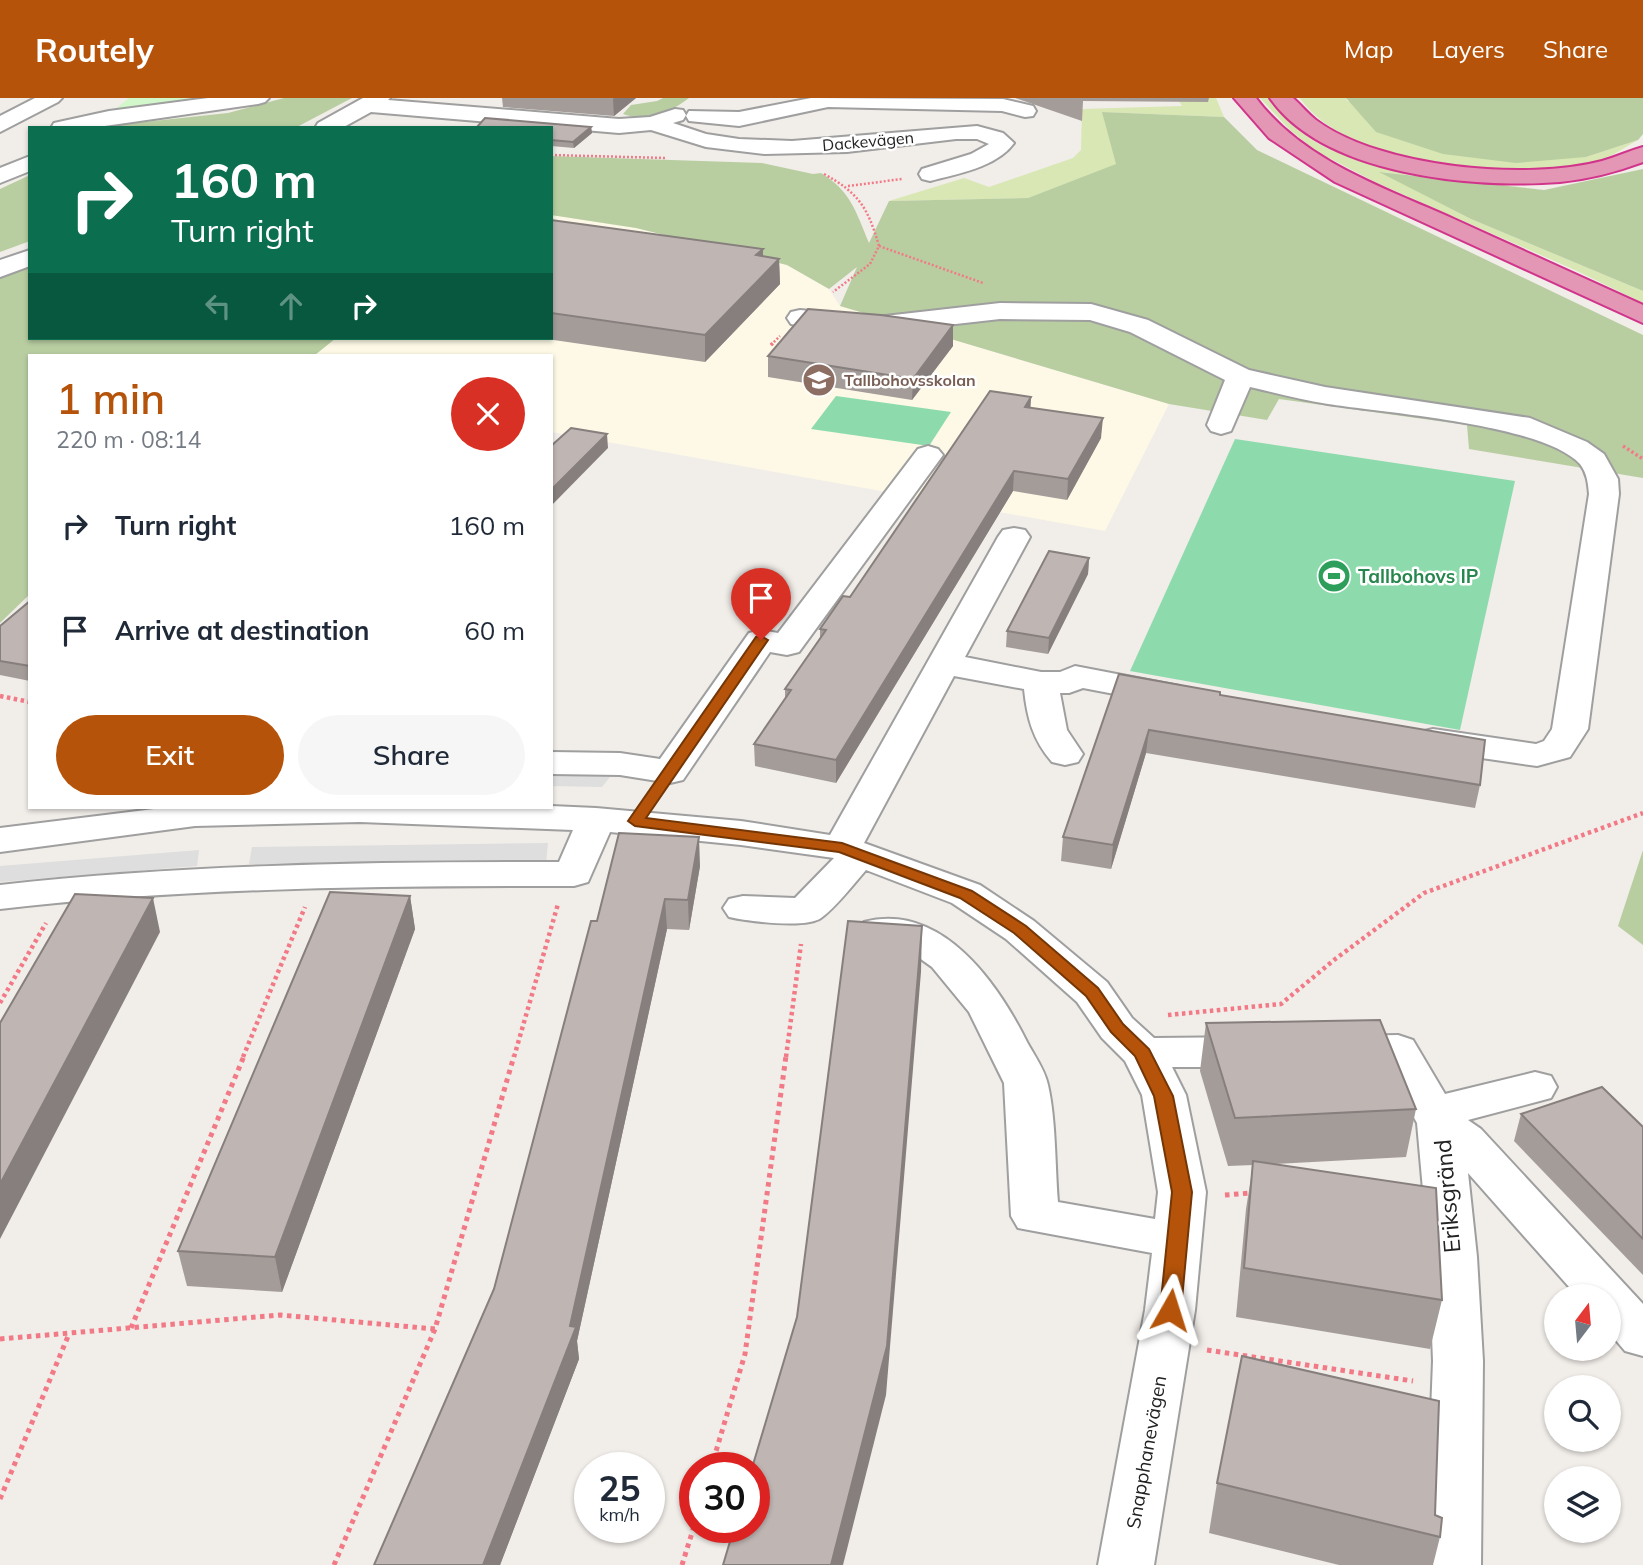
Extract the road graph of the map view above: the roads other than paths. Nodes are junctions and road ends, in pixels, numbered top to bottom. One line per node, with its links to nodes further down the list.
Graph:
1 (51, 98): 14 (street)
2 (145, 98): 12 (street)
3 (258, 98): 12 (street)
4 (698, 98): 11 (street, Dackevägen)
5 (1245, 98): 27 (highway)
6 (1281, 98): 21 (highway)
7 (373, 102): 8 (street, Dackevägen); 16 (street, Dackevägen)
8 (458, 104): 9 (street); 13 (street, Dackevägen); 17 (street)
9 (590, 106)
10 (1025, 111): 11 (street, Dackevägen)
11 (677, 114): 13 (street, Dackevägen)
12 (109, 117): 15 (street)
13 (653, 123): 19 (street, Dackevägen)
14 (0, 125): 18 (street)
15 (71, 126)
16 (330, 126)
17 (460, 126)
18 (28, 130)
19 (687, 136): 20 (street); 23 (street, Dackevägen)
20 (637, 141)
21 (1643, 155)
22 (28, 164): 24 (street)
23 (930, 174)
24 (0, 176)
25 (28, 258): 26 (street)
26 (0, 269)
27 (1643, 315)
28 (800, 318): 29 (street)
29 (1240, 377): 30 (street); 36 (street)
30 (1221, 425)
31 (928, 456): 39 (street)
32 (1014, 537): 33 (street)
33 (944, 664): 34 (street); 43 (street)
34 (1041, 682): 35 (street); 37 (street)
35 (1199, 698)
36 (1404, 735)
37 (1065, 754)
38 (553, 763): 39 (street)
39 (670, 772): 41 (street)
40 (196, 811): 41 (street, Snapphanevägen); 42 (street, Snapphanevägen)
41 (616, 820): 43 (street, Snapphanevägen); 44 (street)
42 (0, 840)
43 (851, 851): 45 (street); 47 (street, Snapphanevägen)
44 (0, 897)
45 (743, 908)
46 (878, 931): 50 (street)
47 (1130, 1040): 49 (street, Eriksgränd); 50 (street, Snapphanevägen)
48 (1535, 1087): 49 (street)
49 (1440, 1123): 51 (street); 55 (street, Eriksgränd)
50 (1178, 1240): 54 (street, Snapphanevägen)
51 (1594, 1284)
52 (1621, 1313): 53 (street)
53 (1643, 1337)
54 (1126, 1565)
55 (1453, 1565)

